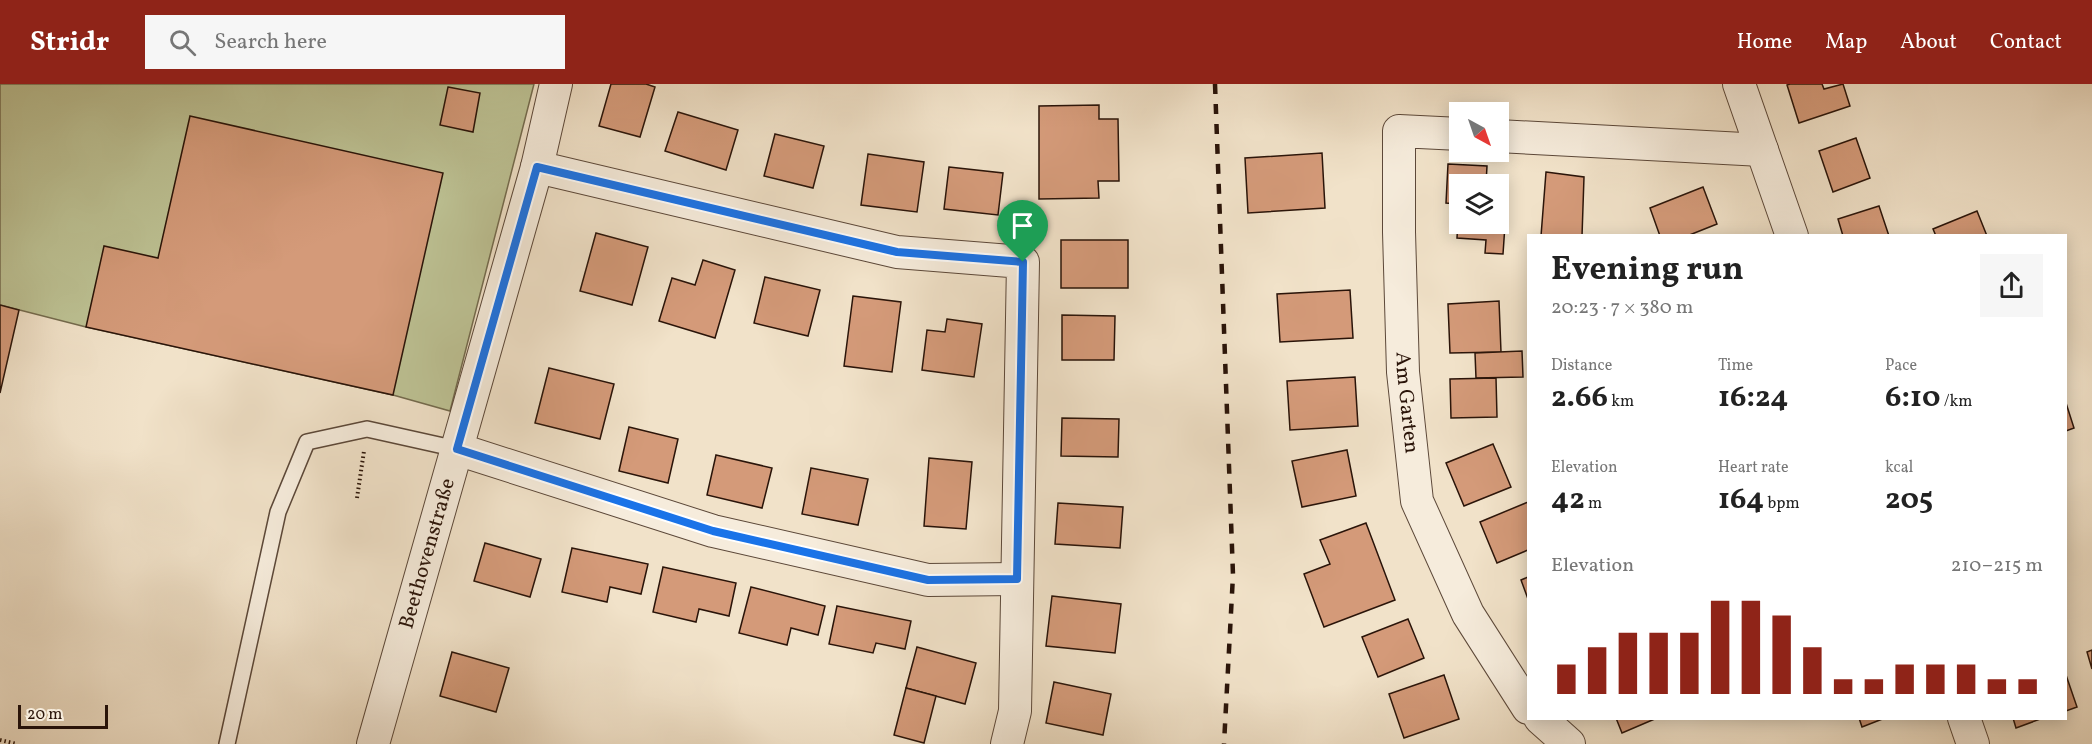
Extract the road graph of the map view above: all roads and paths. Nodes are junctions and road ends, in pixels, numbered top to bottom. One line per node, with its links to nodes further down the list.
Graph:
1 (556, 84): 6 (street, Beethovenstraße)
2 (1739, 84): 5 (street)
3 (1449, 133): 12 (street, Am Garten)
4 (1509, 137): 5 (street)
5 (1762, 150): 7 (street)
6 (537, 167): 9 (street, Beethovenstraße); 11 (street)
7 (1791, 234)
8 (367, 429): 9 (lane); 10 (path); 17 (lane)
9 (457, 449): 11 (street); 18 (street, Beethovenstraße)
10 (357, 498)
11 (1017, 579): 19 (street)
12 (1527, 706)
13 (1542, 720): 20 (street)
14 (1965, 720): 21 (street)
15 (0, 740): 16 (path)
16 (17, 744)
17 (227, 744)
18 (373, 744)
19 (1007, 744)
20 (1569, 744)
21 (1973, 744)

